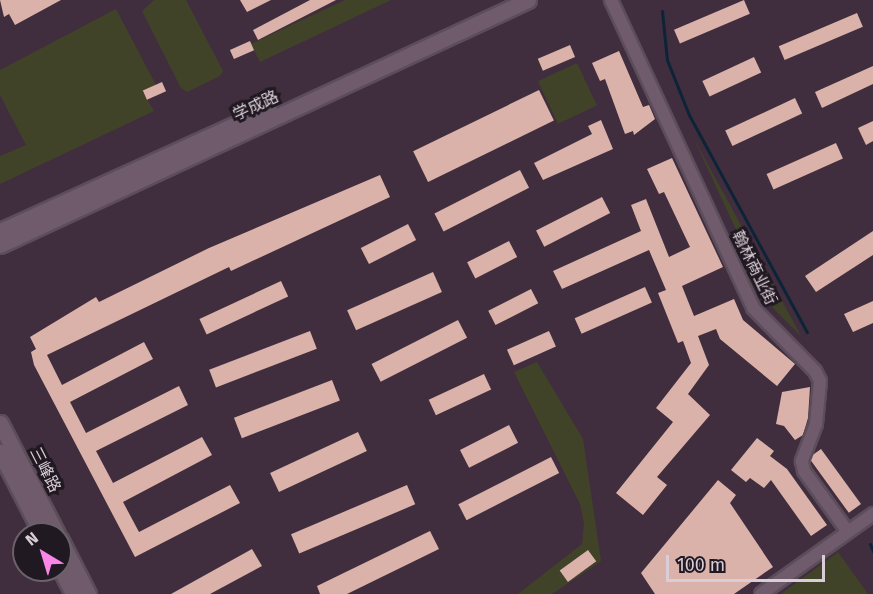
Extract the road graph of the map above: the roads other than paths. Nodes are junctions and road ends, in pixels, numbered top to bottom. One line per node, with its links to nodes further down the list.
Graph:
1 (503, 0): 4 (main road, 学成路)
2 (528, 0): 5 (main road, 学成路)
3 (611, 0): 11 (street, 翰林商业街)
4 (0, 231)
5 (0, 245)
6 (0, 423): 10 (main road, 三峰路)
7 (0, 452): 9 (main road, 三峰路)
8 (873, 514): 11 (street)
9 (36, 522)
10 (51, 522)
11 (848, 532): 14 (street)
12 (72, 563): 13 (main road)
13 (88, 594)
14 (760, 594)

